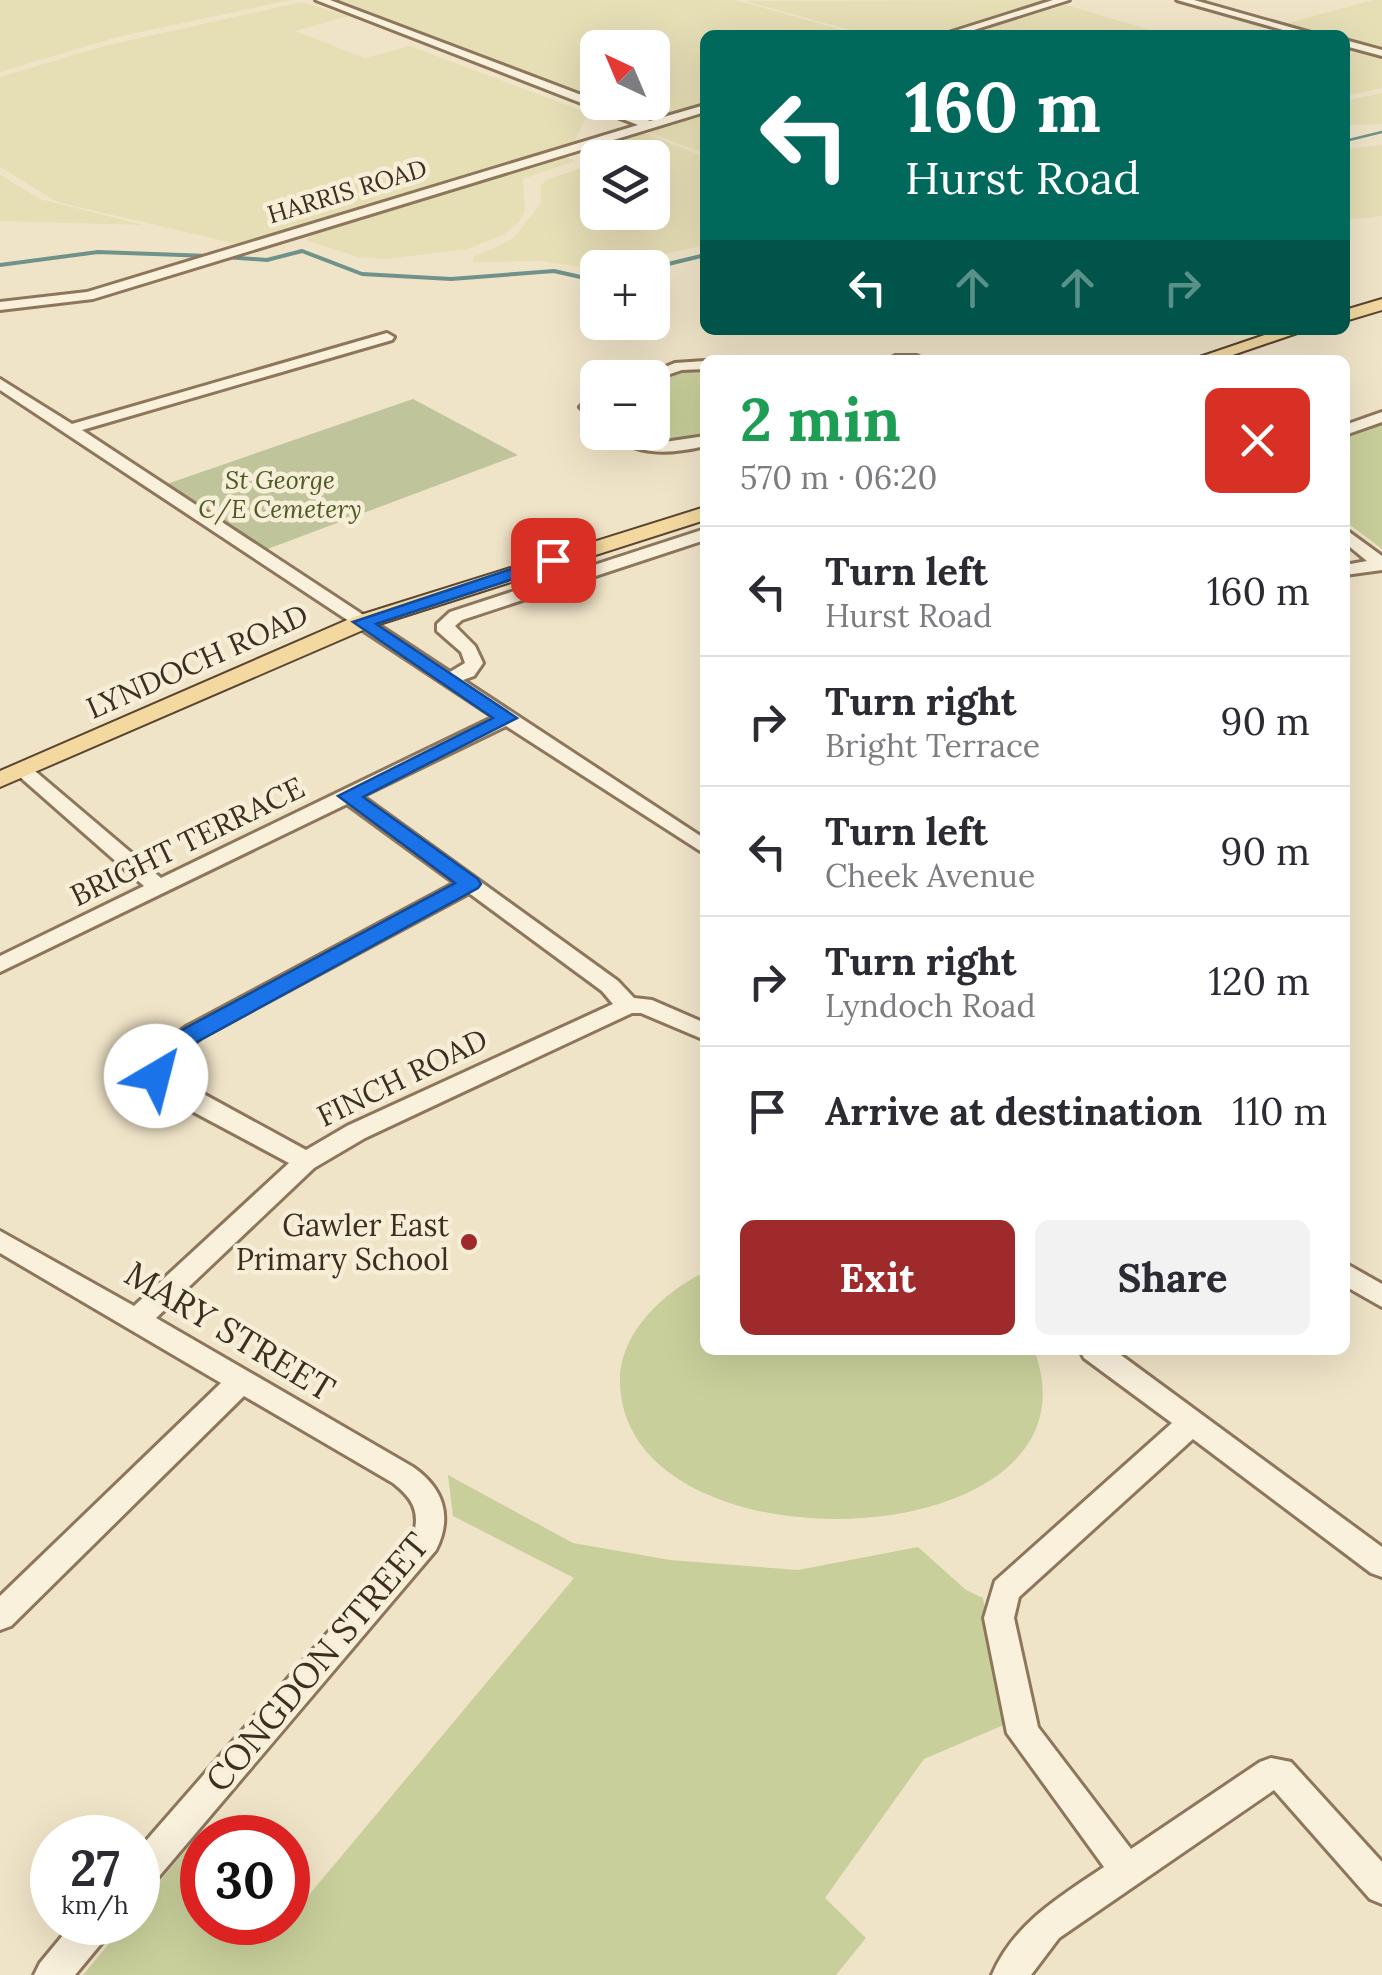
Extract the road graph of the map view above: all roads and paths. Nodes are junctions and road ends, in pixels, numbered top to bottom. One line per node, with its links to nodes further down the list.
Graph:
1 (321, 0): 9 (street)
2 (1064, 0): 4 (street)
3 (1182, 0): 5 (street)
4 (964, 30)
5 (1294, 30)
6 (1350, 44): 7 (street)
7 (1382, 53)
8 (700, 109): 9 (street, HARRIS ROAD)
9 (649, 124): 11 (street, HARRIS ROAD)
10 (1382, 304): 12 (main road)
11 (0, 306)
12 (1350, 314)
13 (1281, 335): 15 (main road)
14 (387, 337): 21 (street)
15 (1216, 355)
16 (700, 365): 17 (street)
17 (670, 369)
18 (0, 383): 21 (street)
19 (1382, 418): 20 (street)
20 (1350, 428)
21 (70, 429): 29 (street)
22 (700, 441): 23 (street)
23 (670, 445)
24 (700, 515): 29 (main road, LYNDOCH ROAD)
25 (700, 536): 30 (street)
26 (1350, 538): 27 (street)
27 (1381, 565): 28 (street)
28 (1350, 569)
29 (362, 622): 30 (street); 32 (main road, LYNDOCH ROAD)
30 (448, 679): 31 (street)
31 (507, 718): 33 (street, BRIGHT TERRACE); 34 (street)
32 (11, 775): 36 (street)
33 (348, 796): 35 (street); 36 (street, BRIGHT TERRACE)
34 (700, 845)
35 (470, 884): 38 (street); 40 (street)
36 (160, 888): 37 (street, BRIGHT TERRACE)
37 (0, 965)
38 (628, 1006): 39 (street); 40 (street, FINCH ROAD)
39 (700, 1030)
40 (305, 1162): 44 (street, FINCH ROAD)
41 (0, 1240): 44 (street, MARY STREET)
42 (1350, 1276): 43 (street)
43 (1382, 1298)
44 (138, 1319): 46 (street, MARY STREET)
45 (1101, 1355): 47 (street)
46 (240, 1382): 48 (street, MARY STREET); 50 (street)
47 (1190, 1423): 49 (street); 52 (street)
48 (422, 1488): 51 (street, CONGDON STREET)
49 (1382, 1564)
50 (0, 1616)
51 (160, 1849)
52 (1126, 1870): 53 (street); 56 (street)
53 (1382, 1887)
54 (77, 1945): 55 (street)
55 (52, 1975)
56 (1009, 1975)

